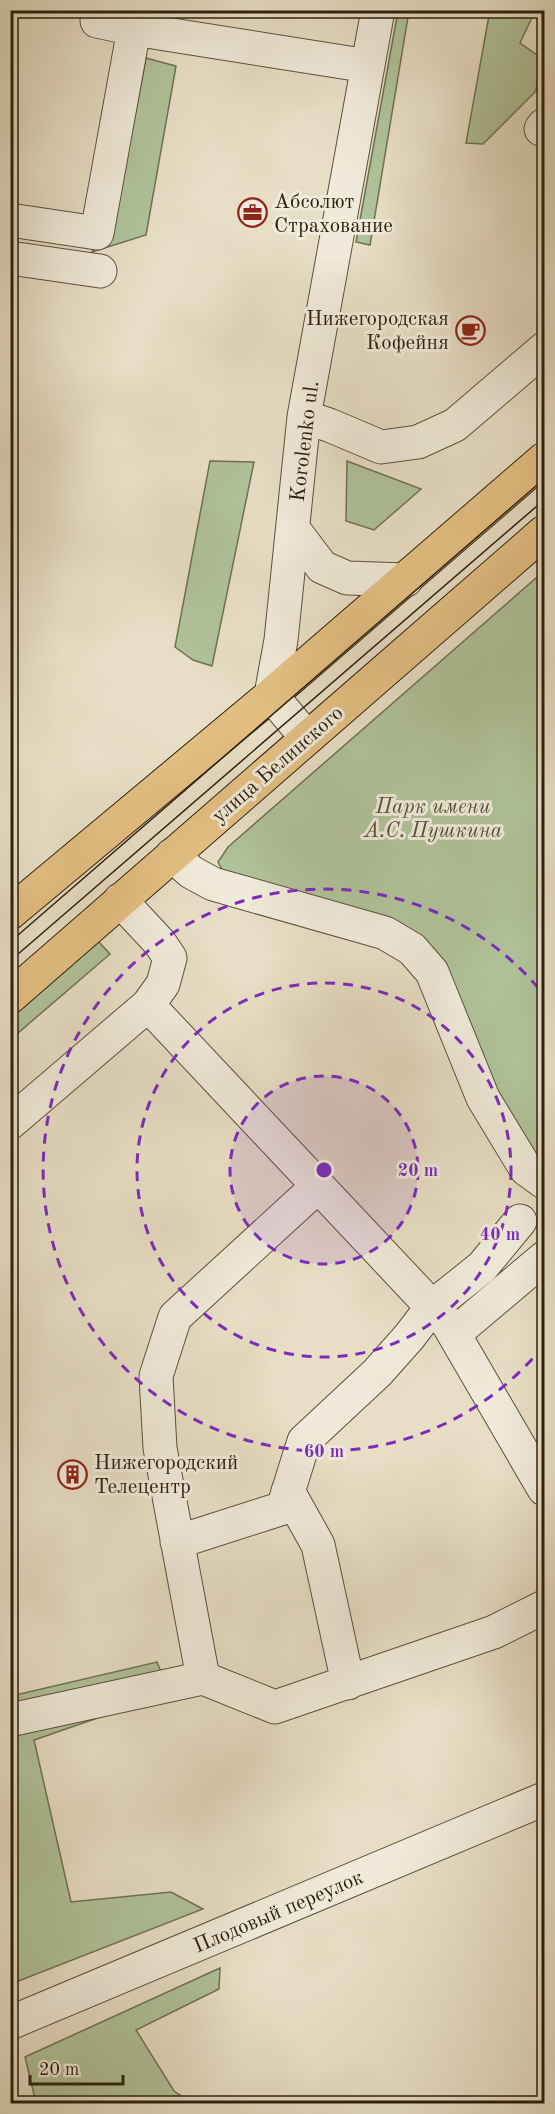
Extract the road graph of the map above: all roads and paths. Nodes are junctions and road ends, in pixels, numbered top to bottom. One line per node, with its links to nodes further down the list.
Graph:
1 (99, 10): 3 (street)
2 (378, 10): 4 (street, Korolenko ul.)
3 (134, 29): 4 (street); 5 (street)
4 (368, 66): 9 (street, Korolenko ul.)
5 (10, 220)
6 (10, 258): 7 (street)
7 (100, 271)
8 (544, 349): 9 (street)
9 (304, 417): 11 (street, Korolenko ul.)
10 (544, 459): 13 (main road)
11 (294, 530): 13 (street); 14 (street, Korolenko ul.)
12 (544, 532): 15 (main road, улица Белинского)
13 (406, 580): 14 (main road)
14 (271, 695): 15 (street); 18 (main road)
15 (307, 738): 16 (main road, улица Белинского)
16 (172, 855): 17 (main road, улица Белинского); 22 (street)
17 (120, 900): 19 (main road, улица Белинского); 20 (street)
18 (10, 913)
19 (13, 986)
20 (148, 1005): 21 (street); 23 (street)
21 (10, 1123)
22 (544, 1182)
23 (318, 1186): 26 (street); 30 (street)
24 (520, 1221): 26 (street)
25 (544, 1258): 27 (street)
26 (432, 1306): 27 (street); 29 (street)
27 (454, 1334): 28 (street)
28 (544, 1489)
29 (288, 1491): 30 (street); 33 (street)
30 (177, 1542): 32 (street)
31 (544, 1607): 33 (street)
32 (203, 1678): 33 (street); 34 (street)
33 (348, 1683)
34 (10, 1720)
35 (544, 1799): 36 (street, Плодовый переулок)
36 (10, 2023)

